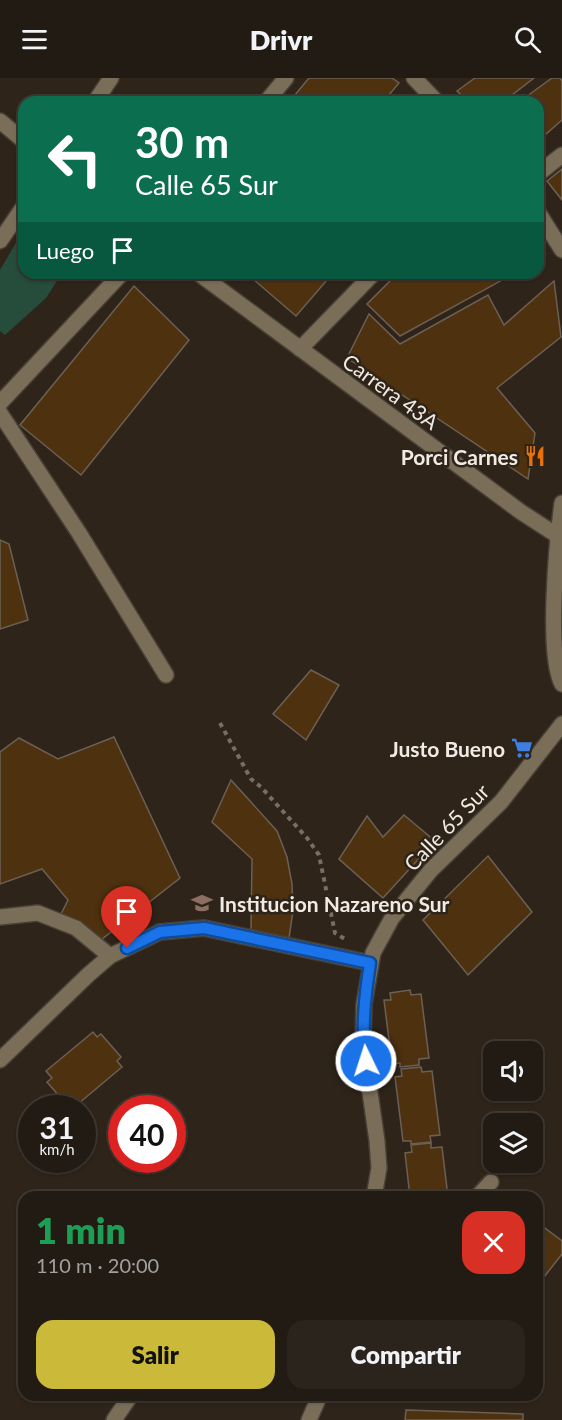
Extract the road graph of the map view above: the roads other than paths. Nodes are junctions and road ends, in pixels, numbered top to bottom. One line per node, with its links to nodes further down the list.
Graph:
1 (111, 78): 4 (street)
2 (286, 78): 5 (street)
3 (414, 78): 6 (street)
4 (99, 96)
5 (271, 96)
6 (431, 96)
7 (0, 121): 8 (street)
8 (18, 136)
9 (562, 154): 10 (street)
10 (544, 169)
11 (18, 215): 13 (street)
12 (544, 222): 14 (street)
13 (0, 241)
14 (562, 250)
15 (116, 279): 19 (street)
16 (206, 279): 18 (street, Carrera 43A)
17 (368, 279): 18 (street)
18 (300, 349): 22 (street, Carrera 43A)
19 (0, 403)
20 (0, 413): 23 (street)
21 (562, 503): 22 (street)
22 (558, 536): 24 (street)
23 (166, 675)
24 (562, 684)
25 (562, 724): 28 (street, Calle 65 Sur)
26 (0, 917): 27 (street)
27 (110, 956): 28 (street); 29 (street)
28 (371, 958): 31 (street, Calle 65 Sur)
29 (0, 1060)
30 (491, 1182): 32 (street)
31 (375, 1191)
32 (483, 1191)
33 (127, 1401): 35 (street)
34 (317, 1401): 36 (street)
35 (114, 1420)
36 (309, 1420)

